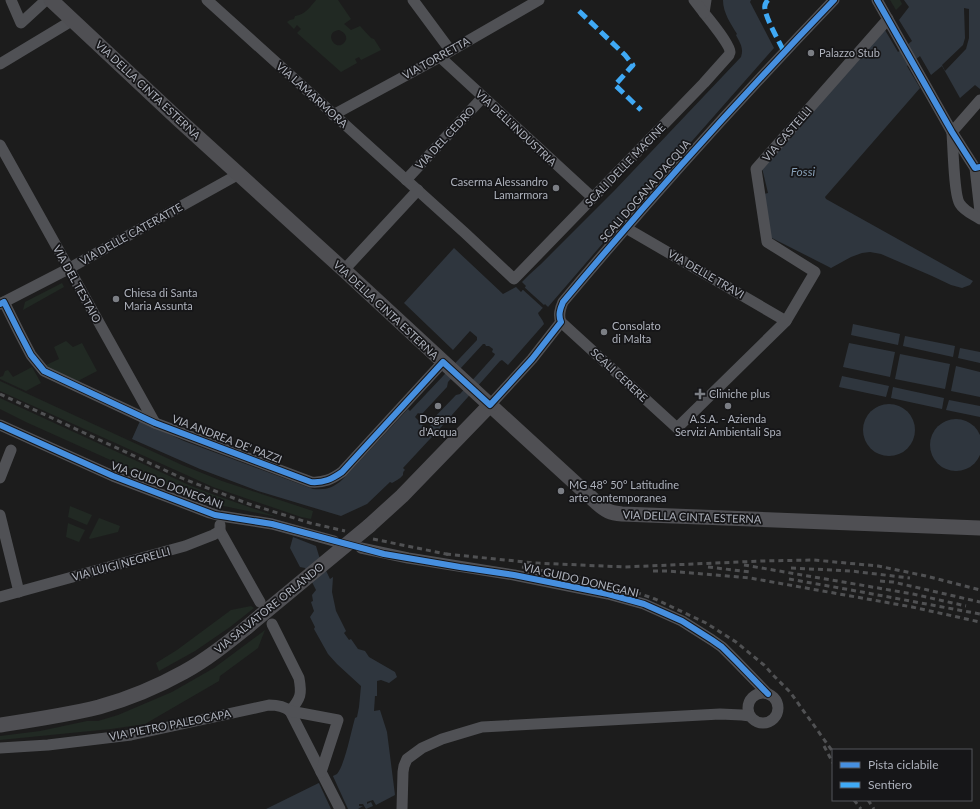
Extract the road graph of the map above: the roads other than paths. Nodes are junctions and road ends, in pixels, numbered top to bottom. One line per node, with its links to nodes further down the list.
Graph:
1 (11, 0): 2 (street)
2 (46, 0)
3 (51, 0): 12 (main road, VIA DELLA CINTA ESTERNA)
4 (207, 0): 19 (street, VIA LAMARMORA)
5 (414, 0): 14 (street)
6 (539, 0): 14 (street, VIA TORRETTA)
7 (694, 0): 11 (street)
8 (706, 0): 11 (street)
9 (834, 0): 30 (street, SCALI DOGANA D'ACQUA)
10 (877, 0): 13 (street)
11 (704, 13): 27 (street, SCALI DELLE MACINE)
12 (73, 20): 16 (street); 24 (main road, VIA DELLA CINTA ESTERNA)
13 (889, 21): 20 (street); 35 (street, VIA CASTELLI)
14 (450, 50): 15 (street, VIA TORRETTA)
15 (440, 56): 17 (street, VIA DELL'INDUSTRIA); 19 (street, VIA TORRETTA)
16 (0, 64)
17 (483, 97): 25 (street, VIA DEL CEDRO); 27 (street, VIA DELL'INDUSTRIA)
18 (980, 100): 20 (street)
19 (333, 115): 25 (street, VIA LAMARMORA)
20 (952, 132): 22 (street); 23 (street)
21 (0, 145): 31 (street, VIA DEL TESTAIO)
22 (954, 166): 23 (street); 29 (street)
23 (978, 167): 28 (street)
24 (239, 174): 31 (street, VIA DELLE CATERATTE); 32 (main road, VIA DELLA CINTA ESTERNA)
25 (406, 180): 26 (street, VIA LAMARMORA)
26 (418, 190): 32 (street); 33 (street, VIA LAMARMORA)
27 (593, 198): 33 (street, SCALI DELLE MACINE)
28 (980, 212)
29 (980, 219)
30 (626, 228): 35 (street, VIA DELLE TRAVI); 36 (street, SCALI DOGANA D'ACQUA)
31 (68, 269): 34 (street, VIA DELLE CATERATTE); 39 (street, VIA DEL TESTAIO)
32 (344, 270): 37 (main road, VIA DELLA CINTA ESTERNA)
33 (514, 280)
34 (2, 303): 39 (street, VIA ANDREA DE' PAZZI)
35 (786, 321): 36 (street, SCALI CERERE)
36 (561, 322): 38 (street)
37 (443, 362): 38 (main road, VIA DELLA CINTA ESTERNA); 39 (street, VIA ANDREA DE' PAZZI)
38 (490, 405): 45 (main road, VIA DELLA CINTA ESTERNA); 58 (main road, VIA SALVATORE ORLANDO, bridge)
39 (154, 423)
40 (0, 425): 44 (street, VIA GUIDO DONEGANI)
41 (11, 450): 42 (street)
42 (0, 478)
43 (0, 515): 49 (street)
44 (220, 516): 46 (street); 47 (street, VIA GUIDO DONEGANI)
45 (980, 528)
46 (220, 531): 49 (street, VIA LUIGI NEGRELLI); 51 (street)
47 (334, 541)
48 (361, 548): 53 (street, VIA GUIDO DONEGANI)
49 (19, 592): 50 (street, VIA LUIGI NEGRELLI)
50 (0, 596)
51 (260, 602)
52 (272, 624): 56 (street)
53 (744, 669): 54 (street, VIA GUIDO DONEGANI); 55 (street, VIA GUIDO DONEGANI)
54 (768, 694): 55 (street); 57 (street)
55 (751, 699): 57 (street)
56 (290, 711): 59 (street, VIA PIETRO PALEOCAPA); 60 (street); 60 (street, VIA PIETRO PALEOCAPA)
57 (750, 716): 62 (street)
58 (0, 725)
59 (0, 748)
60 (321, 772): 61 (street)
61 (340, 809)
62 (402, 809)

